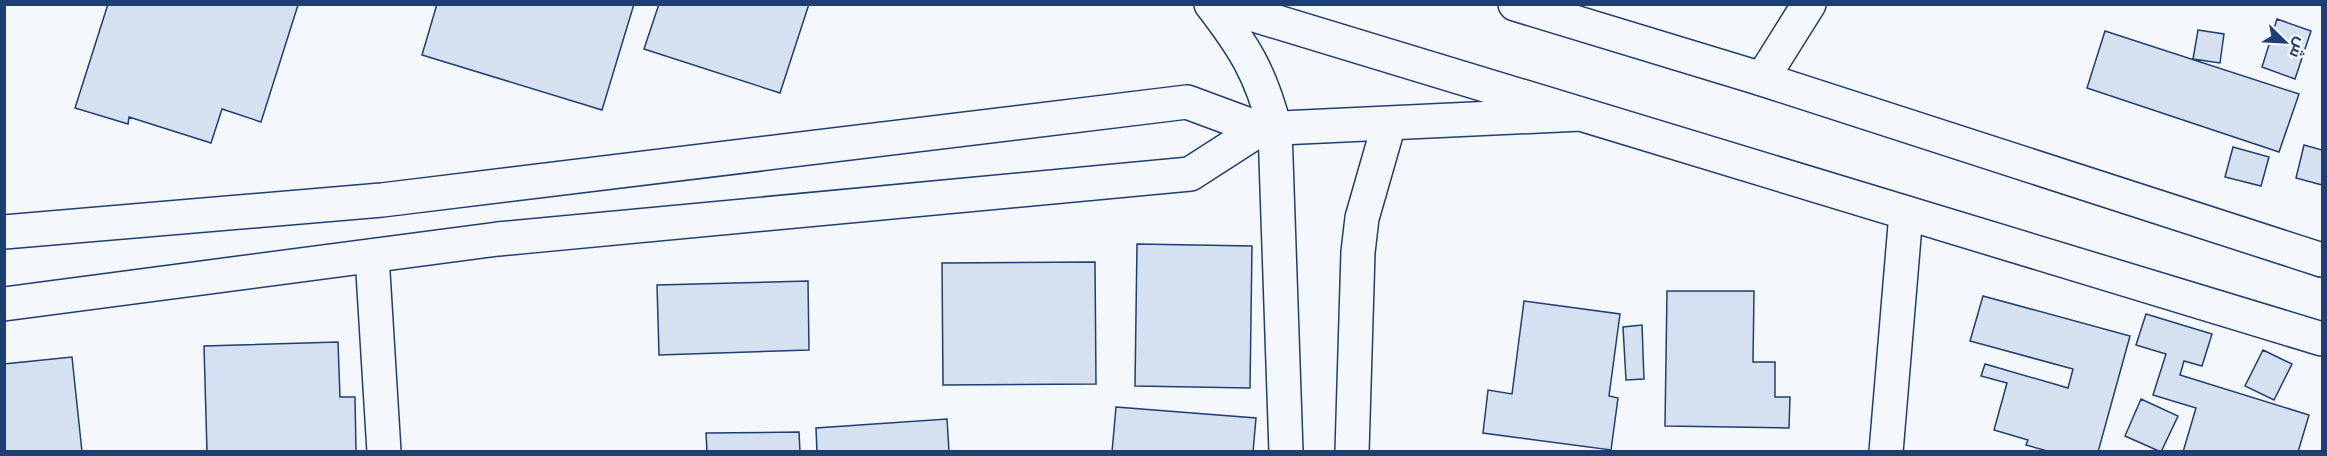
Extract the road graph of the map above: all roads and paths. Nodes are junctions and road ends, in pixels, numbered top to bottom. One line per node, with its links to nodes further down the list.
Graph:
1 (1211, 4): 8 (main road)
2 (1218, 4): 6 (main road)
3 (1515, 4): 5 (main road)
4 (1809, 4): 5 (main road)
5 (1762, 79): 12 (main road)
6 (1581, 114): 7 (main road); 9 (main road)
7 (1389, 124): 8 (main road); 17 (main road)
8 (1268, 129): 10 (main road); 11 (main road); 16 (main road)
9 (1906, 213): 14 (main road); 18 (main road)
10 (4, 232)
11 (372, 256): 13 (main road); 15 (main road)
12 (2322, 260)
13 (4, 304)
14 (2322, 339)
15 (384, 452)
16 (1286, 452)
17 (1352, 452)
18 (1886, 452)

